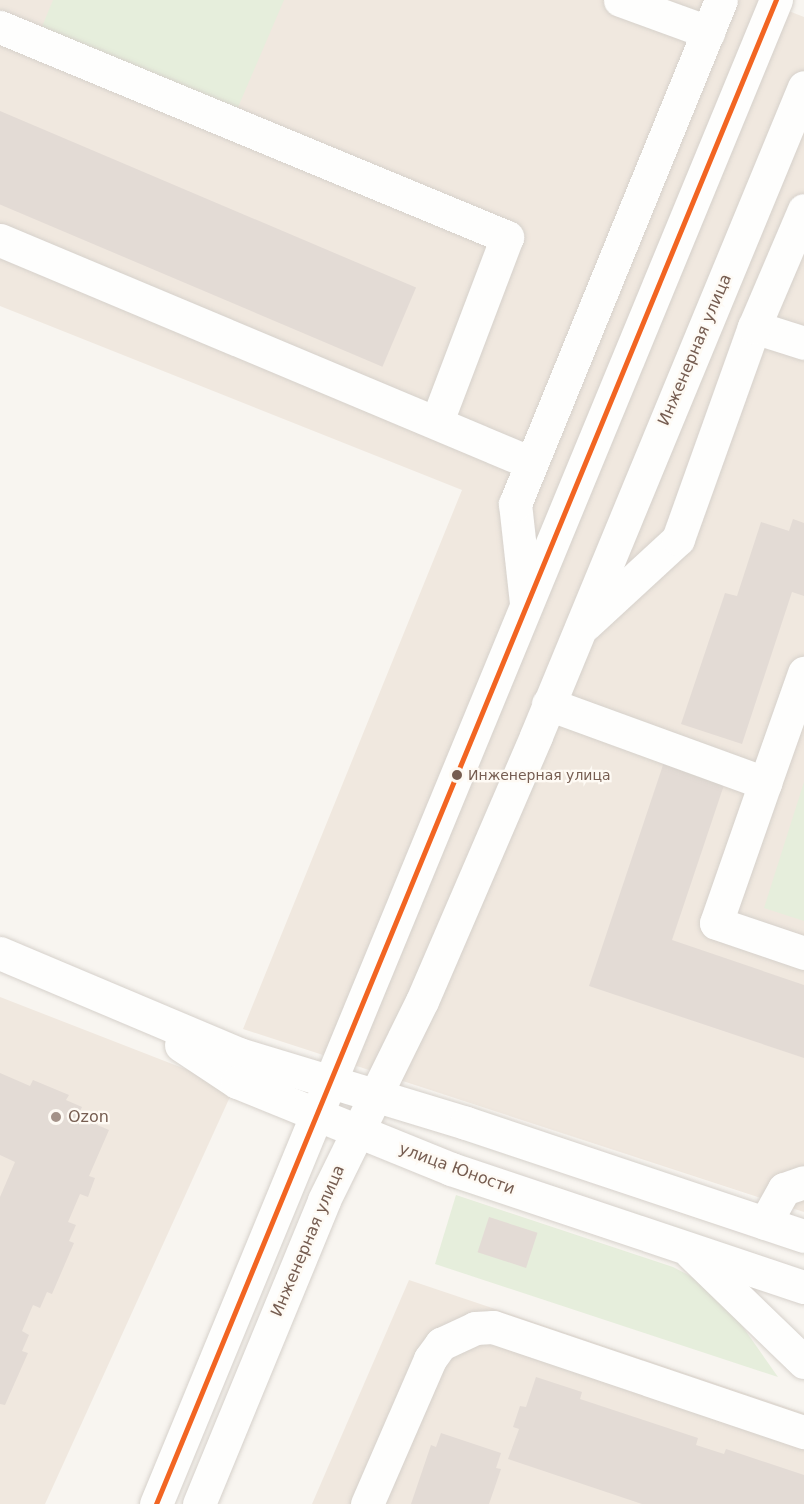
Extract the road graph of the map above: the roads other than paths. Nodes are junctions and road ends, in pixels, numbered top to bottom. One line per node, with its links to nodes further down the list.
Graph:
1 (620, 0): 5 (street)
2 (721, 0): 5 (street)
3 (776, 0): 13 (street)
4 (0, 27): 11 (street)
5 (708, 32): 12 (street)
6 (804, 87): 14 (street, Инженерная улица)
7 (804, 210): 9 (street)
8 (0, 240): 11 (street)
9 (754, 327): 10 (street); 14 (street)
10 (804, 343)
11 (437, 421): 12 (street)
12 (529, 462): 13 (street)
13 (526, 604): 21 (street)
14 (578, 632): 16 (street, Инженерная улица)
15 (804, 673): 17 (street)
16 (548, 704): 17 (street); 22 (street, Инженерная улица)
17 (765, 783): 19 (street)
18 (0, 953): 20 (street, улица Юности)
19 (804, 953)
20 (129, 1009): 21 (street, улица Юности); 23 (street, улица Юности)
21 (330, 1081): 22 (street, улица Юности); 23 (street)
22 (375, 1095): 24 (street, Инженерная улица); 26 (street, улица Юности)
23 (316, 1114): 24 (street, улица Юности); 32 (street)
24 (357, 1131): 28 (street, улица Юности); 33 (street, Инженерная улица)
25 (804, 1182): 26 (street)
26 (765, 1223): 27 (street, улица Юности)
27 (804, 1236)
28 (685, 1247): 29 (street, улица Юности); 30 (street)
29 (804, 1287)
30 (804, 1362)
31 (804, 1432): 34 (street)
32 (156, 1504)
33 (199, 1504)
34 (367, 1504)

